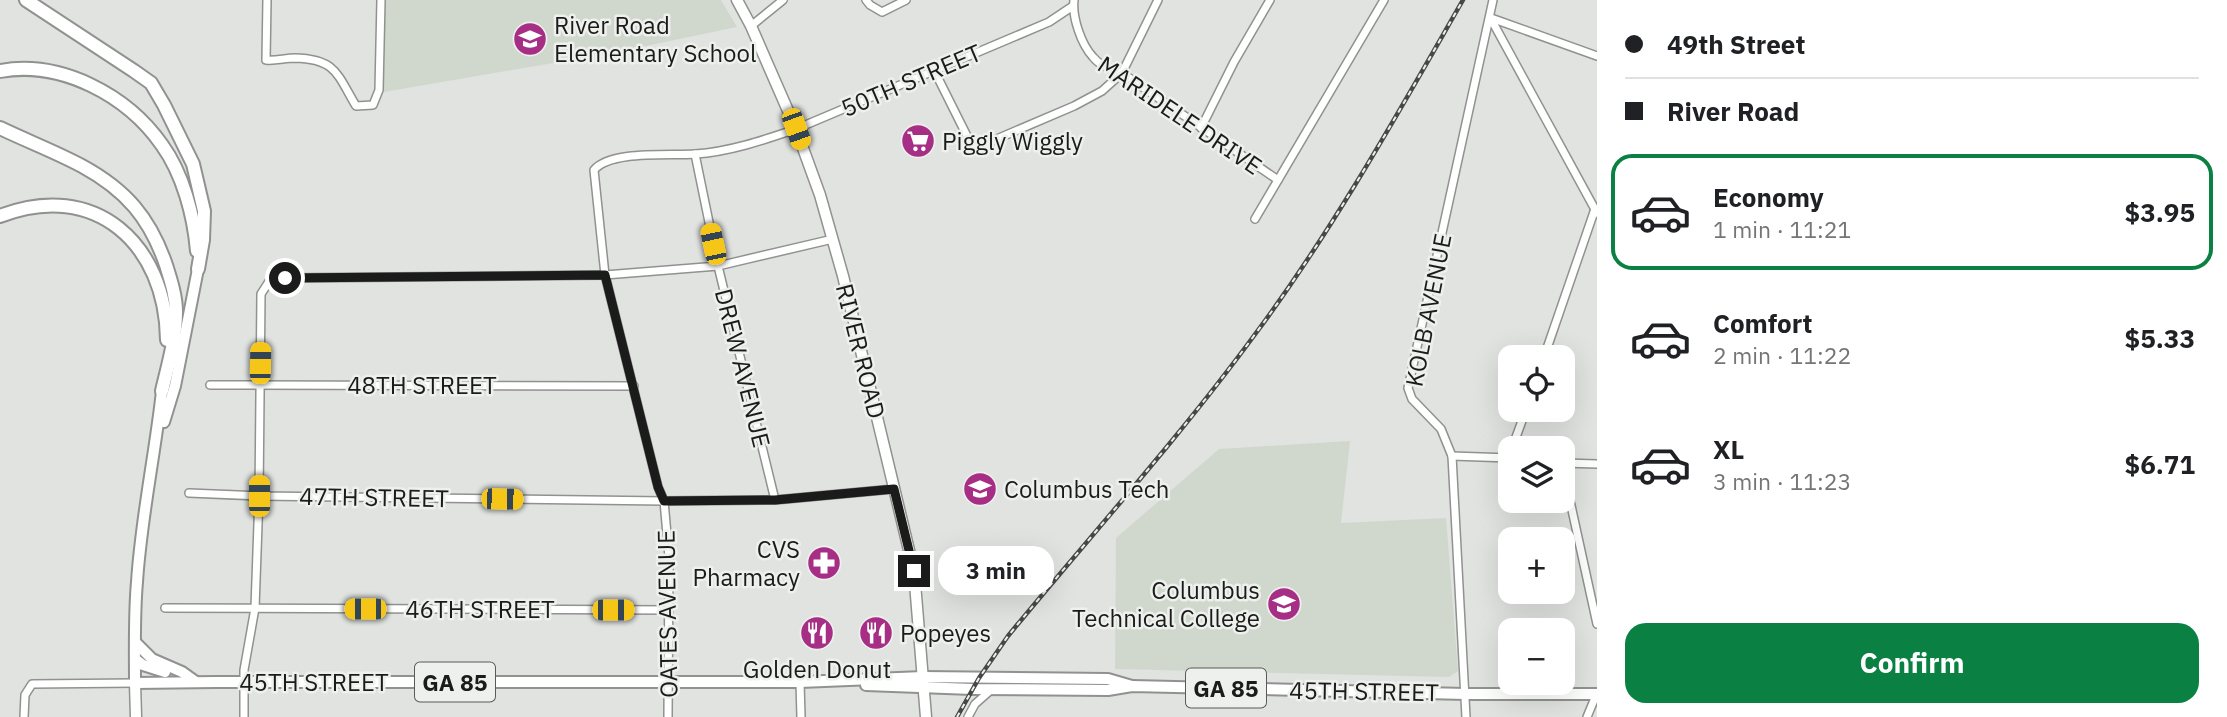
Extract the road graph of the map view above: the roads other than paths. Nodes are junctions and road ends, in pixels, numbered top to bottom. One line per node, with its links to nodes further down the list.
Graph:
1 (26, 0): 30 (highway)
2 (267, 0): 3 (street)
3 (382, 0)
4 (737, 0): 14 (main road, RIVER ROAD)
5 (783, 0): 14 (street)
6 (866, 0): 7 (street)
7 (906, 0)
8 (1158, 0): 18 (street)
9 (1270, 0): 20 (street)
10 (1384, 0): 23 (street)
11 (1493, 0): 13 (street, KOLB AVENUE)
12 (1073, 3): 16 (street, 50TH STREET); 18 (street, MARIDELE DRIVE)
13 (1490, 18): 15 (street); 25 (street); 38 (street, KOLB AVENUE)
14 (751, 26): 21 (main road, RIVER ROAD)
15 (1597, 55)
16 (934, 70): 18 (street); 21 (street, 50TH STREET)
17 (0, 71): 30 (highway)
18 (1122, 74): 20 (street, MARIDELE DRIVE)
19 (0, 128): 36 (highway)
20 (1201, 128): 23 (street, MARIDELE DRIVE)
21 (796, 129): 22 (street, 50TH STREET); 28 (main road, RIVER ROAD)
22 (695, 154): 24 (street, 50TH STREET); 29 (street, DREW AVENUE)
23 (1278, 180): 27 (street)
24 (595, 183): 31 (street, OATES AVENUE)
25 (1597, 209): 32 (street)
26 (0, 216): 36 (highway)
27 (1255, 219)
28 (833, 239): 29 (street); 42 (main road, RIVER ROAD)
29 (718, 266): 31 (street); 45 (street, DREW AVENUE)
30 (198, 269): 37 (main road)
31 (605, 275): 34 (street); 35 (street, OATES AVENUE)
32 (1548, 345)
33 (210, 384): 34 (street, 48TH STREET)
34 (259, 384): 35 (street, 48TH STREET); 44 (street)
35 (634, 386): 46 (street, OATES AVENUE)
36 (162, 391): 37 (main road)
37 (156, 448): 52 (main road)
38 (1452, 456): 39 (street); 63 (street, KOLB AVENUE)
39 (1498, 456)
40 (1575, 463): 41 (street)
41 (1597, 464)
42 (894, 489): 45 (street, 47TH STREET); 58 (main road, RIVER ROAD)
43 (189, 493): 44 (street, 47TH STREET)
44 (259, 496): 46 (street, 47TH STREET); 49 (street)
45 (775, 500): 46 (street, 47TH STREET)
46 (664, 501): 50 (street, OATES AVENUE)
47 (1573, 513): 51 (street)
48 (165, 608): 49 (street, 46TH STREET)
49 (254, 608): 50 (street, 46TH STREET); 60 (street)
50 (668, 610): 57 (street, OATES AVENUE)
51 (1597, 624)
52 (135, 642): 53 (main road); 54 (main road)
53 (135, 659): 54 (main road); 59 (main road)
54 (185, 676): 56 (main road)
55 (800, 681): 57 (main road, 45TH STREET / GA 85); 58 (main road, 45TH STREET / GA 85); 69 (street)
56 (197, 682): 59 (main road, 45TH STREET / GA 85); 60 (main road, 45TH STREET / GA 85)
57 (669, 682): 60 (main road, 45TH STREET / GA 85); 68 (street, OATES AVENUE)
58 (923, 682): 61 (main road, 45TH STREET / GA 85); 62 (main road, 45TH STREET / GA 85); 70 (main road, RIVER ROAD)
59 (135, 683): 65 (street, 45TH STREET); 66 (main road)
60 (244, 683): 67 (street)
61 (1132, 686): 62 (main road, 45TH STREET / GA 85); 63 (main road, 45TH STREET / GA 85)
62 (992, 690): 71 (street)
63 (1466, 694): 64 (main road, 45TH STREET / GA 85); 72 (street, KOLB AVENUE)
64 (1597, 694): 73 (street)
65 (24, 717)
66 (136, 717)
67 (244, 717)
68 (668, 717)
69 (801, 717)
70 (926, 717)
71 (968, 717)
72 (1466, 717)
73 (1587, 717)

